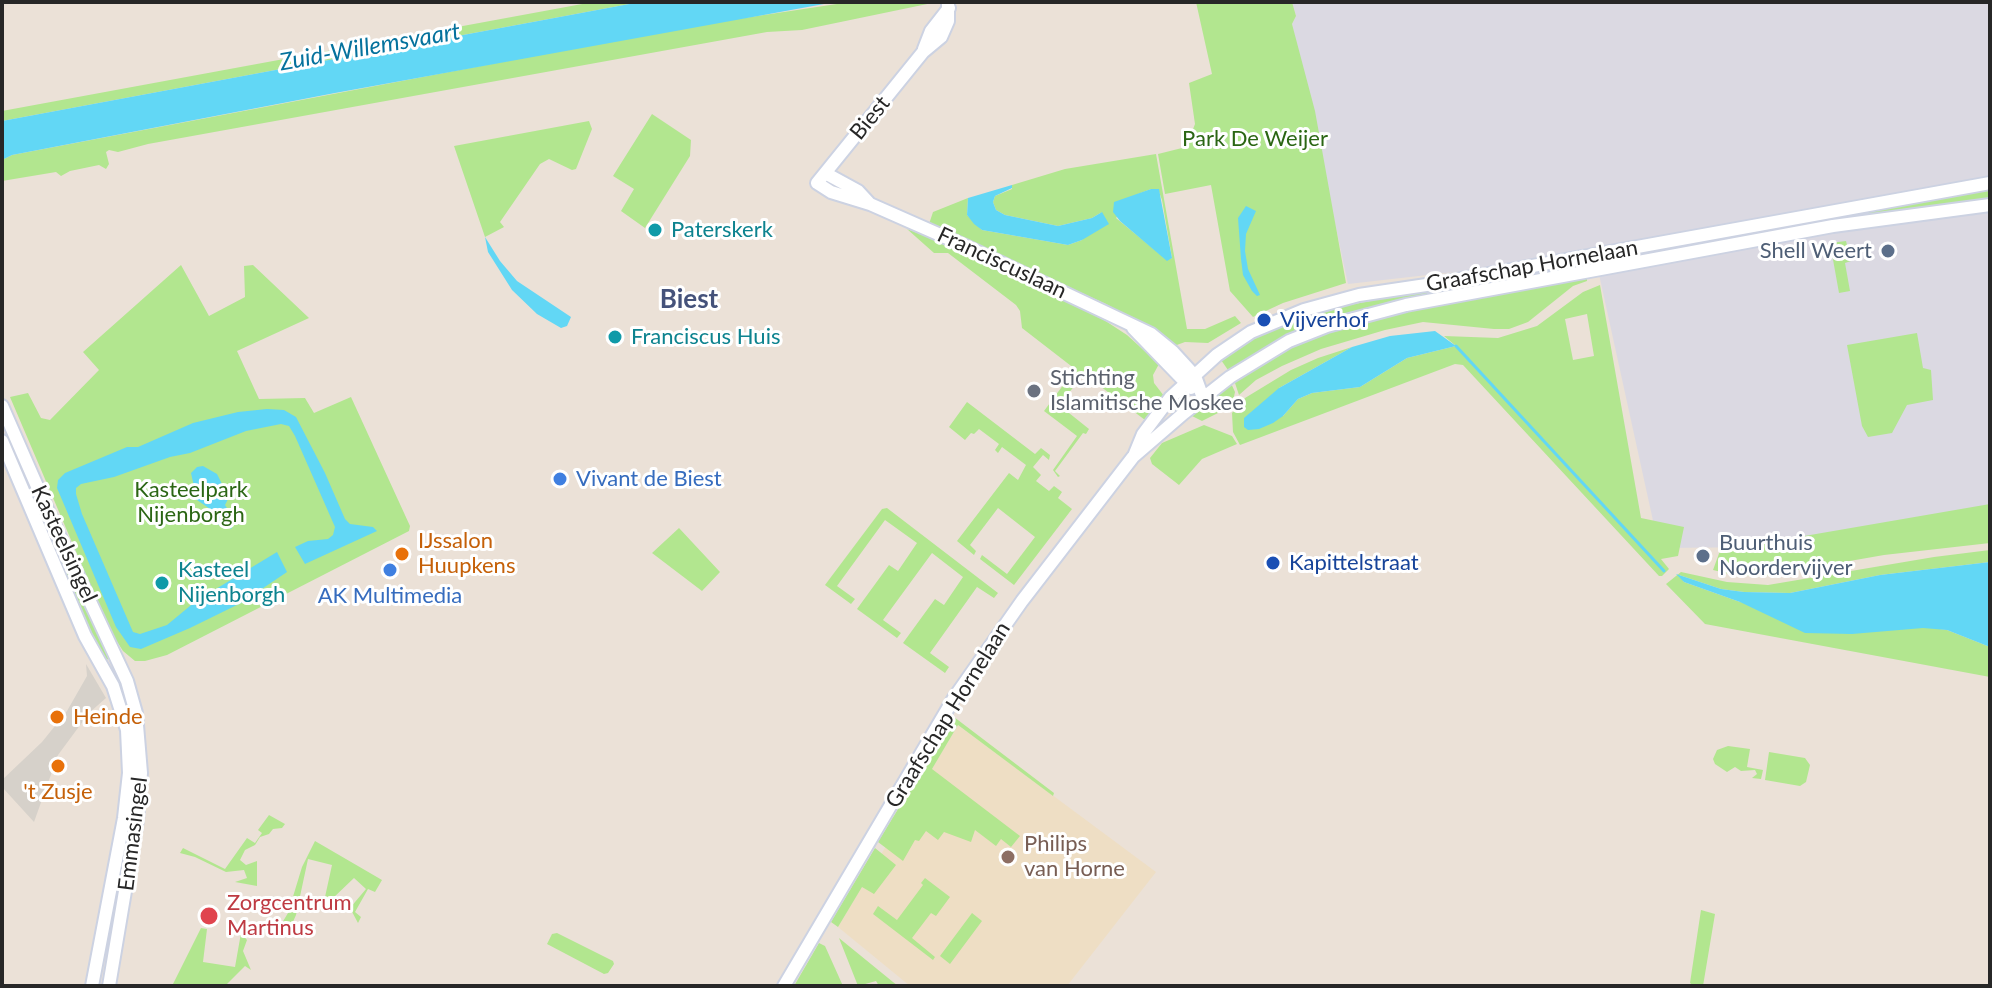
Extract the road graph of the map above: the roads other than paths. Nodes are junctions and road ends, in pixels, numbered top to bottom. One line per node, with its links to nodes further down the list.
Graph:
1 (948, 5): 2 (street, Biest)
2 (825, 173): 3 (street, Biest); 5 (street, Franciscuslaan)
3 (817, 183): 5 (street, Franciscuslaan)
4 (1990, 183): 7 (street, Graafschap Hornelaan)
5 (870, 204): 7 (street, Franciscuslaan)
6 (1990, 205): 8 (street, Graafschap Hornelaan)
7 (1190, 380): 8 (street, Franciscuslaan); 11 (street, Graafschap Hornelaan)
8 (1203, 398): 11 (street, Graafschap Hornelaan)
9 (2, 406): 12 (street, Kasteelsingel)
10 (2, 441): 13 (street, Kasteelsingel)
11 (1133, 457): 16 (street, Graafschap Hornelaan)
12 (127, 681): 15 (street, Emmasingel)
13 (113, 686): 14 (street, Emmasingel)
14 (92, 986)
15 (109, 986)
16 (784, 986)

